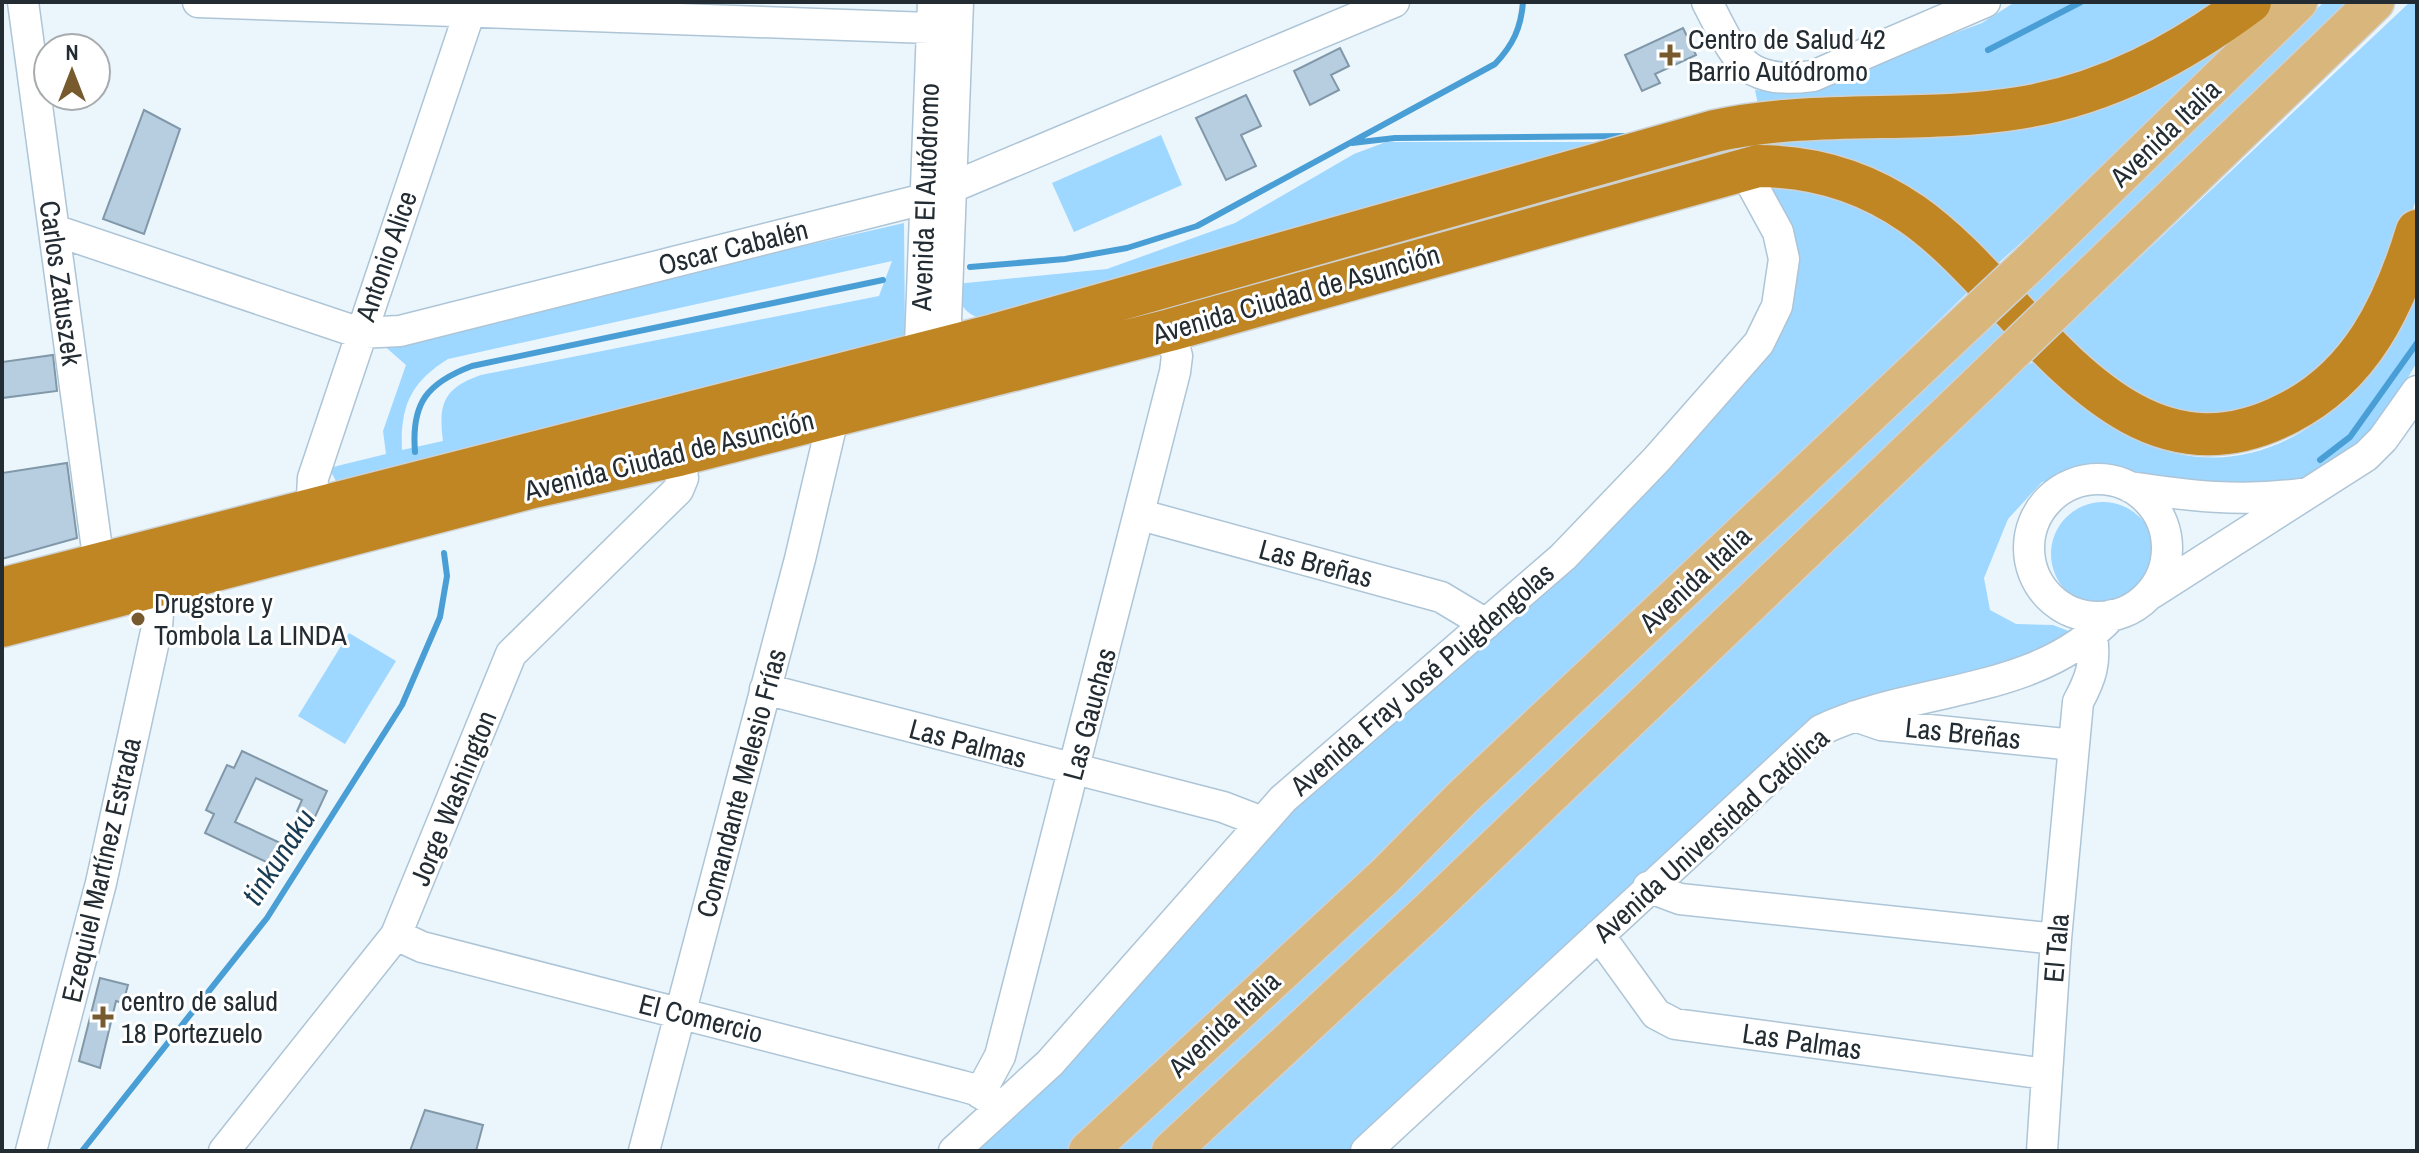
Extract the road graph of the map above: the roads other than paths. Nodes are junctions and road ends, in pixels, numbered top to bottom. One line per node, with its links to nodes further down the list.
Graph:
1 (23, 2): 13 (street, Carlos Zatuszek)
2 (198, 2): 9 (street)
3 (1394, 2): 12 (street, Oscar Cabalén)
4 (1707, 2): 8 (street)
5 (2250, 2): 17 (highway, Avenida Ciudad de Asunción)
6 (2298, 2): 48 (main road, Avenida Italia, bridge)
7 (2375, 2): 49 (main road, Avenida Italia, bridge)
8 (1982, 3)
9 (472, 6): 10 (street); 16 (street, Antonio Alice)
10 (945, 15): 12 (street, Avenida El Autódromo)
11 (1743, 168): 14 (highway, Avenida Ciudad de Asunción); 15 (highway, Avenida Ciudad de Asunción); 29 (street, Avenida Fray José Puigdengolas)
12 (938, 193): 16 (street, Oscar Cabalén); 17 (street, Avenida El Autódromo)
13 (54, 230): 16 (street, Oscar Cabalén); 25 (street, Carlos Zatuszek)
14 (2417, 231)
15 (1170, 330): 17 (highway, Avenida Ciudad de Asunción); 24 (street, Las Gauchas)
16 (360, 333): 23 (street, Antonio Alice)
17 (934, 369): 19 (highway, Avenida Ciudad de Asunción); 23 (highway, Avenida Ciudad de Asunción)
18 (2417, 391): 22 (street, Avenida Universidad Católica)
19 (834, 414): 20 (highway, Avenida Ciudad de Asunción); 32 (street, Comandante Melesio Frías)
20 (679, 455): 26 (highway, Avenida Ciudad de Asunción); 38 (street, Jorge Washington)
21 (2129, 487): 22 (street, Avenida Universidad Católica); 28 (street); 31 (street, Avenida Universidad Católica)
22 (2310, 493): 28 (street, Avenida Universidad Católica)
23 (311, 513): 25 (highway, Avenida Ciudad de Asunción)
24 (1141, 515): 29 (street, Las Breñas); 35 (street, Las Gauchas)
25 (99, 564): 27 (highway, Avenida Ciudad de Asunción)
26 (160, 587): 30 (highway, Avenida Ciudad de Asunción); 44 (street, Ezequiel Martínez Estrada)
27 (2, 589)
28 (2147, 596): 31 (street, Avenida Universidad Católica)
29 (1486, 624): 36 (street, Avenida Fray José Puigdengolas)
30 (2, 626)
31 (2102, 626): 33 (street, Avenida Universidad Católica); 34 (street, El Tala)
32 (765, 689): 35 (street, Las Palmas); 41 (street, Comandante Melesio Frías)
33 (1854, 715): 34 (street, Las Breñas); 37 (street, Avenida Universidad Católica)
34 (2074, 745): 40 (street, El Tala)
35 (1074, 770): 36 (street, Las Palmas); 43 (street, Las Gauchas)
36 (1262, 822): 43 (street, Avenida Fray José Puigdengolas)
37 (1648, 887): 39 (street, Avenida Universidad Católica); 40 (street)
38 (396, 935): 41 (street, El Comercio); 45 (street, Jorge Washington)
39 (1599, 935): 42 (street, Las Palmas); 50 (street, Avenida Universidad Católica)
40 (2056, 939): 42 (street, El Tala)
41 (682, 1013): 43 (street, El Comercio); 46 (street, Comandante Melesio Frías)
42 (2046, 1074): 51 (street, El Tala)
43 (992, 1100): 47 (street, Avenida Fray José Puigdengolas)
44 (31, 1151)
45 (224, 1151)
46 (644, 1151)
47 (954, 1151)
48 (1088, 1151)
49 (1171, 1151)
50 (1366, 1151)
51 (2042, 1151)

